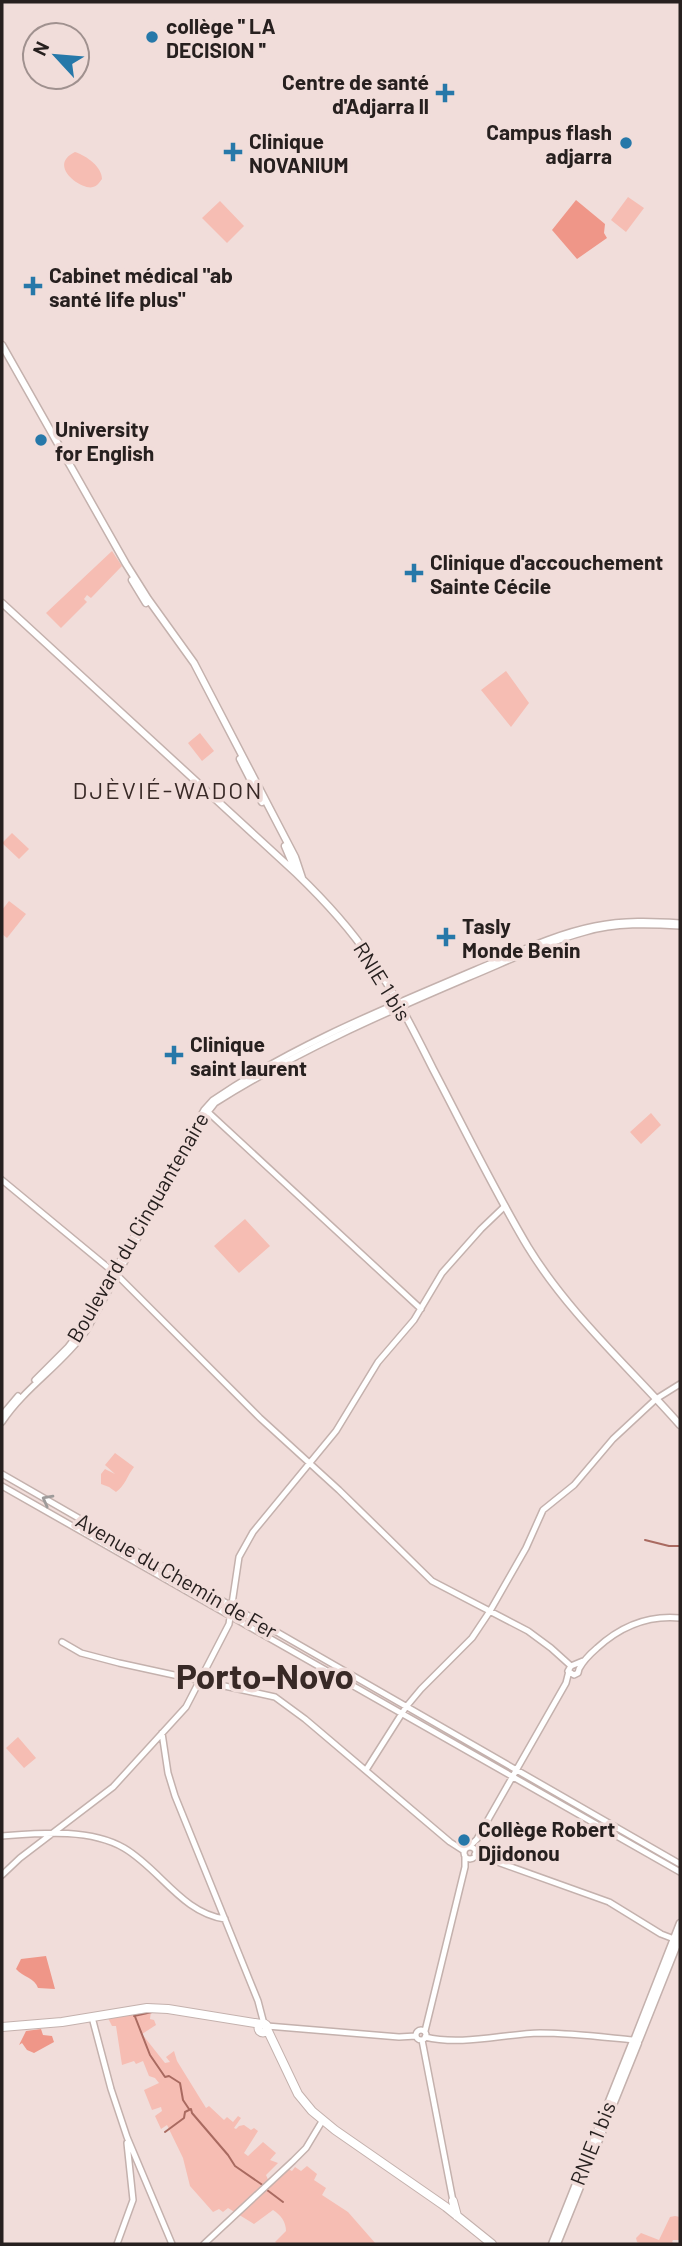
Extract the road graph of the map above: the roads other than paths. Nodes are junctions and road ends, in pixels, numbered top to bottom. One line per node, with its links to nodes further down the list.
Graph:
1 (2, 345): 5 (main road)
2 (2, 353): 4 (main road)
3 (2, 603): 4 (main road, RNIE 1 bis)
4 (296, 874): 5 (main road, RNIE 1 bis)
5 (303, 880): 7 (main road, RNIE 1 bis)
6 (680, 925): 7 (street)
7 (400, 1004): 8 (street, Boulevard du Cinquantenaire); 10 (main road, RNIE 1 bis); 11 (street, Boulevard du Cinquantenaire)
8 (208, 1112): 11 (street, Boulevard du Cinquantenaire); 12 (street)
9 (2, 1180): 11 (street)
10 (505, 1206): 12 (street); 14 (main road, RNIE 1 bis)
11 (116, 1274): 15 (street, Boulevard du Cinquantenaire); 16 (street, Boulevard du Cinquantenaire); 18 (street)
12 (421, 1309): 18 (street)
13 (680, 1384): 14 (street)
14 (656, 1399): 17 (main road, RNIE 1 bis); 21 (street)
15 (2, 1415)
16 (2, 1422)
17 (680, 1425)
18 (309, 1464): 21 (street); 22 (street)
19 (2, 1474): 22 (street, Avenue du Chemin de Fer, one-way to 19)
20 (2, 1486): 22 (street, Avenue du Chemin de Fer)
21 (490, 1611): 25 (street); 27 (street)
22 (232, 1612): 26 (street); 27 (street, Avenue du Chemin de Fer)
23 (680, 1618): 25 (street)
24 (62, 1642): 26 (street)
25 (573, 1669): 30 (street)
26 (201, 1680): 28 (street); 29 (street)
27 (404, 1710): 29 (street); 30 (street, Avenue du Chemin de Fer)
28 (162, 1733): 31 (street); 37 (street)
29 (366, 1770): 33 (street)
30 (514, 1773): 33 (street); 34 (street, Avenue du Chemin de Fer); 35 (street, Avenue du Chemin de Fer)
31 (55, 1833): 32 (street); 36 (street); 37 (street)
32 (2, 1836)
33 (470, 1853): 39 (street); 43 (street)
34 (680, 1864)
35 (680, 1872)
36 (2, 1875)
37 (225, 1919): 41 (street)
38 (680, 1923): 39 (main road, RNIE 1 bis)
39 (677, 1938): 44 (main road, RNIE 1 bis)
40 (93, 2021): 41 (highway); 42 (highway); 46 (street)
41 (263, 2028): 42 (highway); 43 (street); 45 (highway); 47 (highway)
42 (2, 2029)
43 (424, 2036): 44 (street); 47 (street)
44 (636, 2040): 52 (main road, RNIE 1 bis)
45 (321, 2123): 47 (highway); 50 (street)
46 (127, 2137): 48 (street); 49 (street)
47 (449, 2207): 51 (highway)
48 (117, 2244)
49 (172, 2244)
50 (204, 2244)
51 (490, 2244)
52 (554, 2244)

